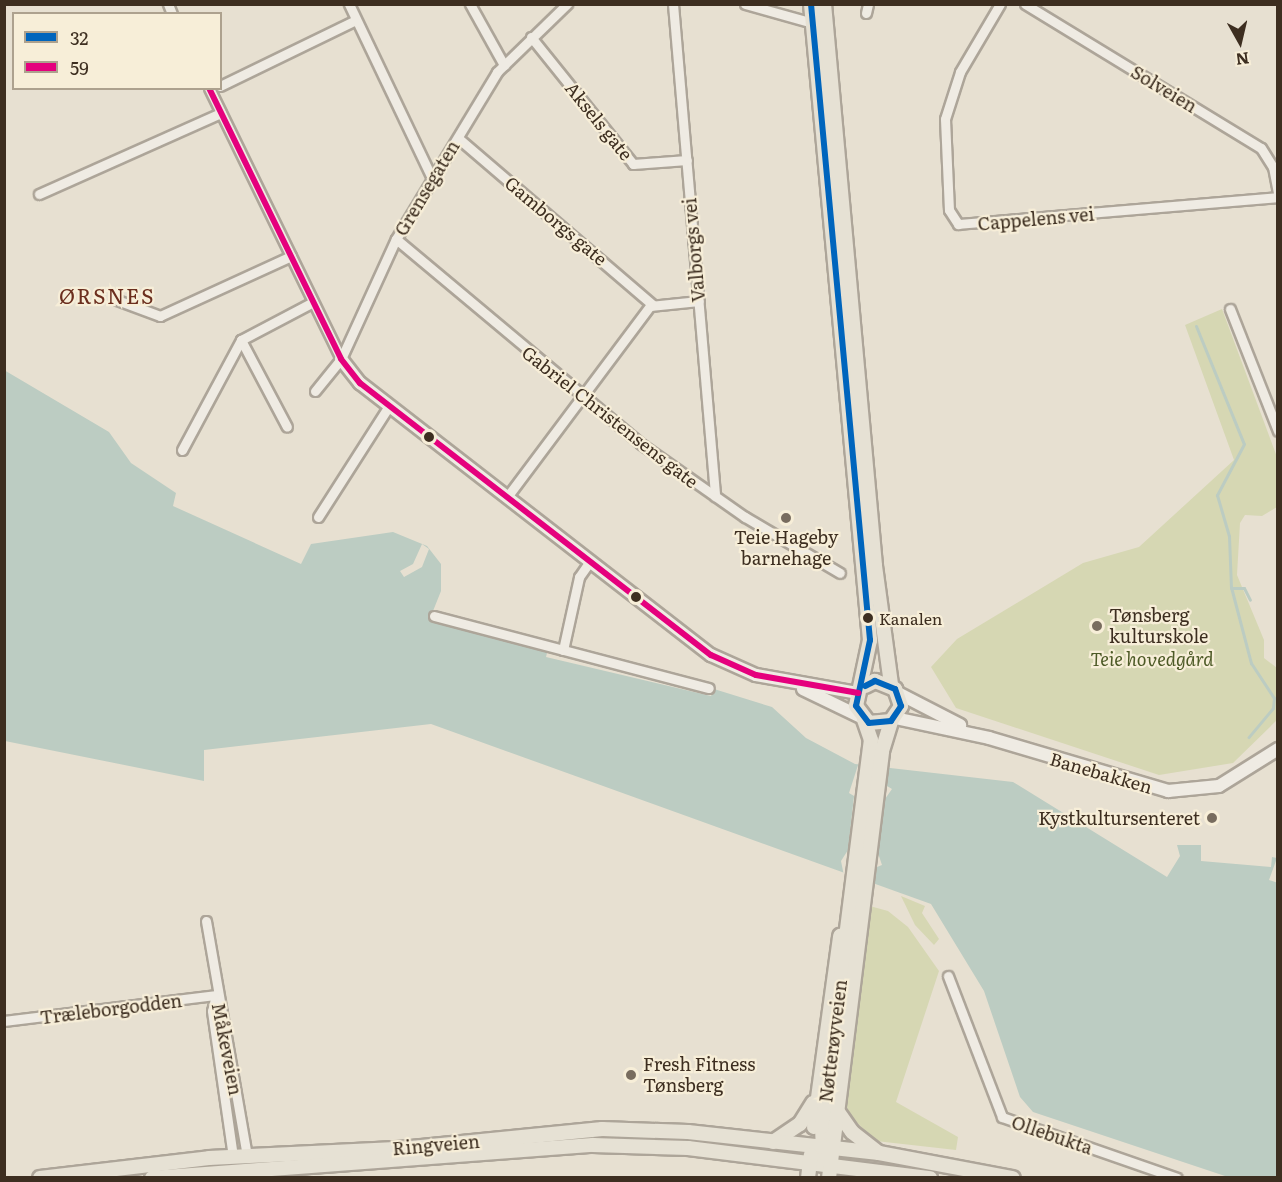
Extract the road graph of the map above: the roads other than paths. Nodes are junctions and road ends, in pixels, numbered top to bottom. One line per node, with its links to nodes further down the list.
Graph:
1 (349, 4): 10 (street)
2 (470, 4): 13 (street)
3 (567, 4): 12 (street, Grensegaten)
4 (674, 4): 18 (street, Valborgs vei)
5 (745, 4): 11 (street)
6 (811, 4): 11 (main road)
7 (824, 4): 11 (main road)
8 (1000, 4): 21 (street, Cappelens vei)
9 (1025, 4): 21 (street, Solveien)
10 (356, 20): 14 (street); 19 (street)
11 (819, 21): 46 (main road); 47 (main road)
12 (531, 37): 13 (street, Grensegaten); 18 (street, Aksels gate)
13 (504, 65): 17 (street, Grensegaten)
14 (222, 85)
15 (214, 90): 16 (street)
16 (221, 113): 20 (street); 23 (street)
17 (458, 138): 19 (street, Grensegaten); 27 (street, Gamborgs gate)
18 (687, 160): 25 (street, Valborgs vei)
19 (433, 180): 22 (street, Grensegaten)
20 (39, 194)
21 (1278, 195)
22 (396, 239): 30 (street, Grensegaten); 32 (street, Gabriel Christensens gate)
23 (291, 256): 24 (street); 26 (street)
24 (117, 300)
25 (699, 301): 27 (street); 38 (street, Valborgs vei)
26 (313, 302): 29 (street); 30 (street)
27 (653, 305): 32 (street)
28 (1230, 309): 35 (street)
29 (241, 340): 34 (street); 36 (street)
30 (341, 359): 31 (street, Grensegaten); 33 (street)
31 (315, 391)
32 (581, 397): 37 (street); 38 (street, Gabriel Christensens gate)
33 (389, 406): 37 (street); 39 (street)
34 (287, 427)
35 (1278, 431)
36 (182, 450)
37 (507, 496): 40 (street)
38 (715, 496): 41 (street, Gabriel Christensens gate)
39 (318, 517)
40 (590, 561): 43 (street); 44 (street)
41 (840, 573)
42 (434, 616): 43 (street)
43 (563, 650): 45 (street)
44 (788, 683): 47 (street); 48 (street)
45 (709, 688)
46 (895, 689): 47 (main road); 49 (main road); 50 (street, Banebakken)
47 (862, 690): 48 (main road)
48 (863, 719): 49 (main road); 52 (main road)
49 (893, 719): 50 (street, Banebakken); 52 (main road)
50 (988, 738): 51 (street, Banebakken)
51 (1278, 749)
52 (876, 750): 53 (main road)
53 (857, 898): 54 (main road, Nøtterøyveien); 60 (main road, Nøtterøyveien)
54 (849, 915): 59 (main road, Nøtterøyveien); 62 (main road, Nøtterøyveien)
55 (206, 921): 57 (street, Måkeveien)
56 (948, 976): 74 (street, Ollebukta)
57 (216, 995): 58 (street, Træleborgodden); 64 (street, Måkeveien); 64 (street)
58 (4, 1021)
59 (814, 1100): 61 (main road); 62 (main road, Nøtterøyveien)
60 (836, 1109): 62 (main road, Nøtterøyveien); 63 (main road)
61 (773, 1142): 62 (main road, Ringveien); 64 (main road, Ringveien)
62 (821, 1148): 63 (main road, Ringveien); 65 (main road, Nøtterøyveien); 65 (main road)
63 (879, 1153): 73 (main road, Ringveien)
64 (240, 1156): 67 (street, Måkeveien); 68 (main road, Ringveien)
65 (821, 1169): 66 (main road, Ringveien); 67 (main road, Ringveien); 70 (main road)
66 (867, 1170): 71 (main road); 72 (main road, Ringveien)
67 (243, 1175): 69 (main road, Ringveien)
68 (40, 1178)
69 (152, 1178)
70 (808, 1178)
71 (854, 1178)
72 (930, 1178)
73 (1013, 1178)
74 (1177, 1178)

